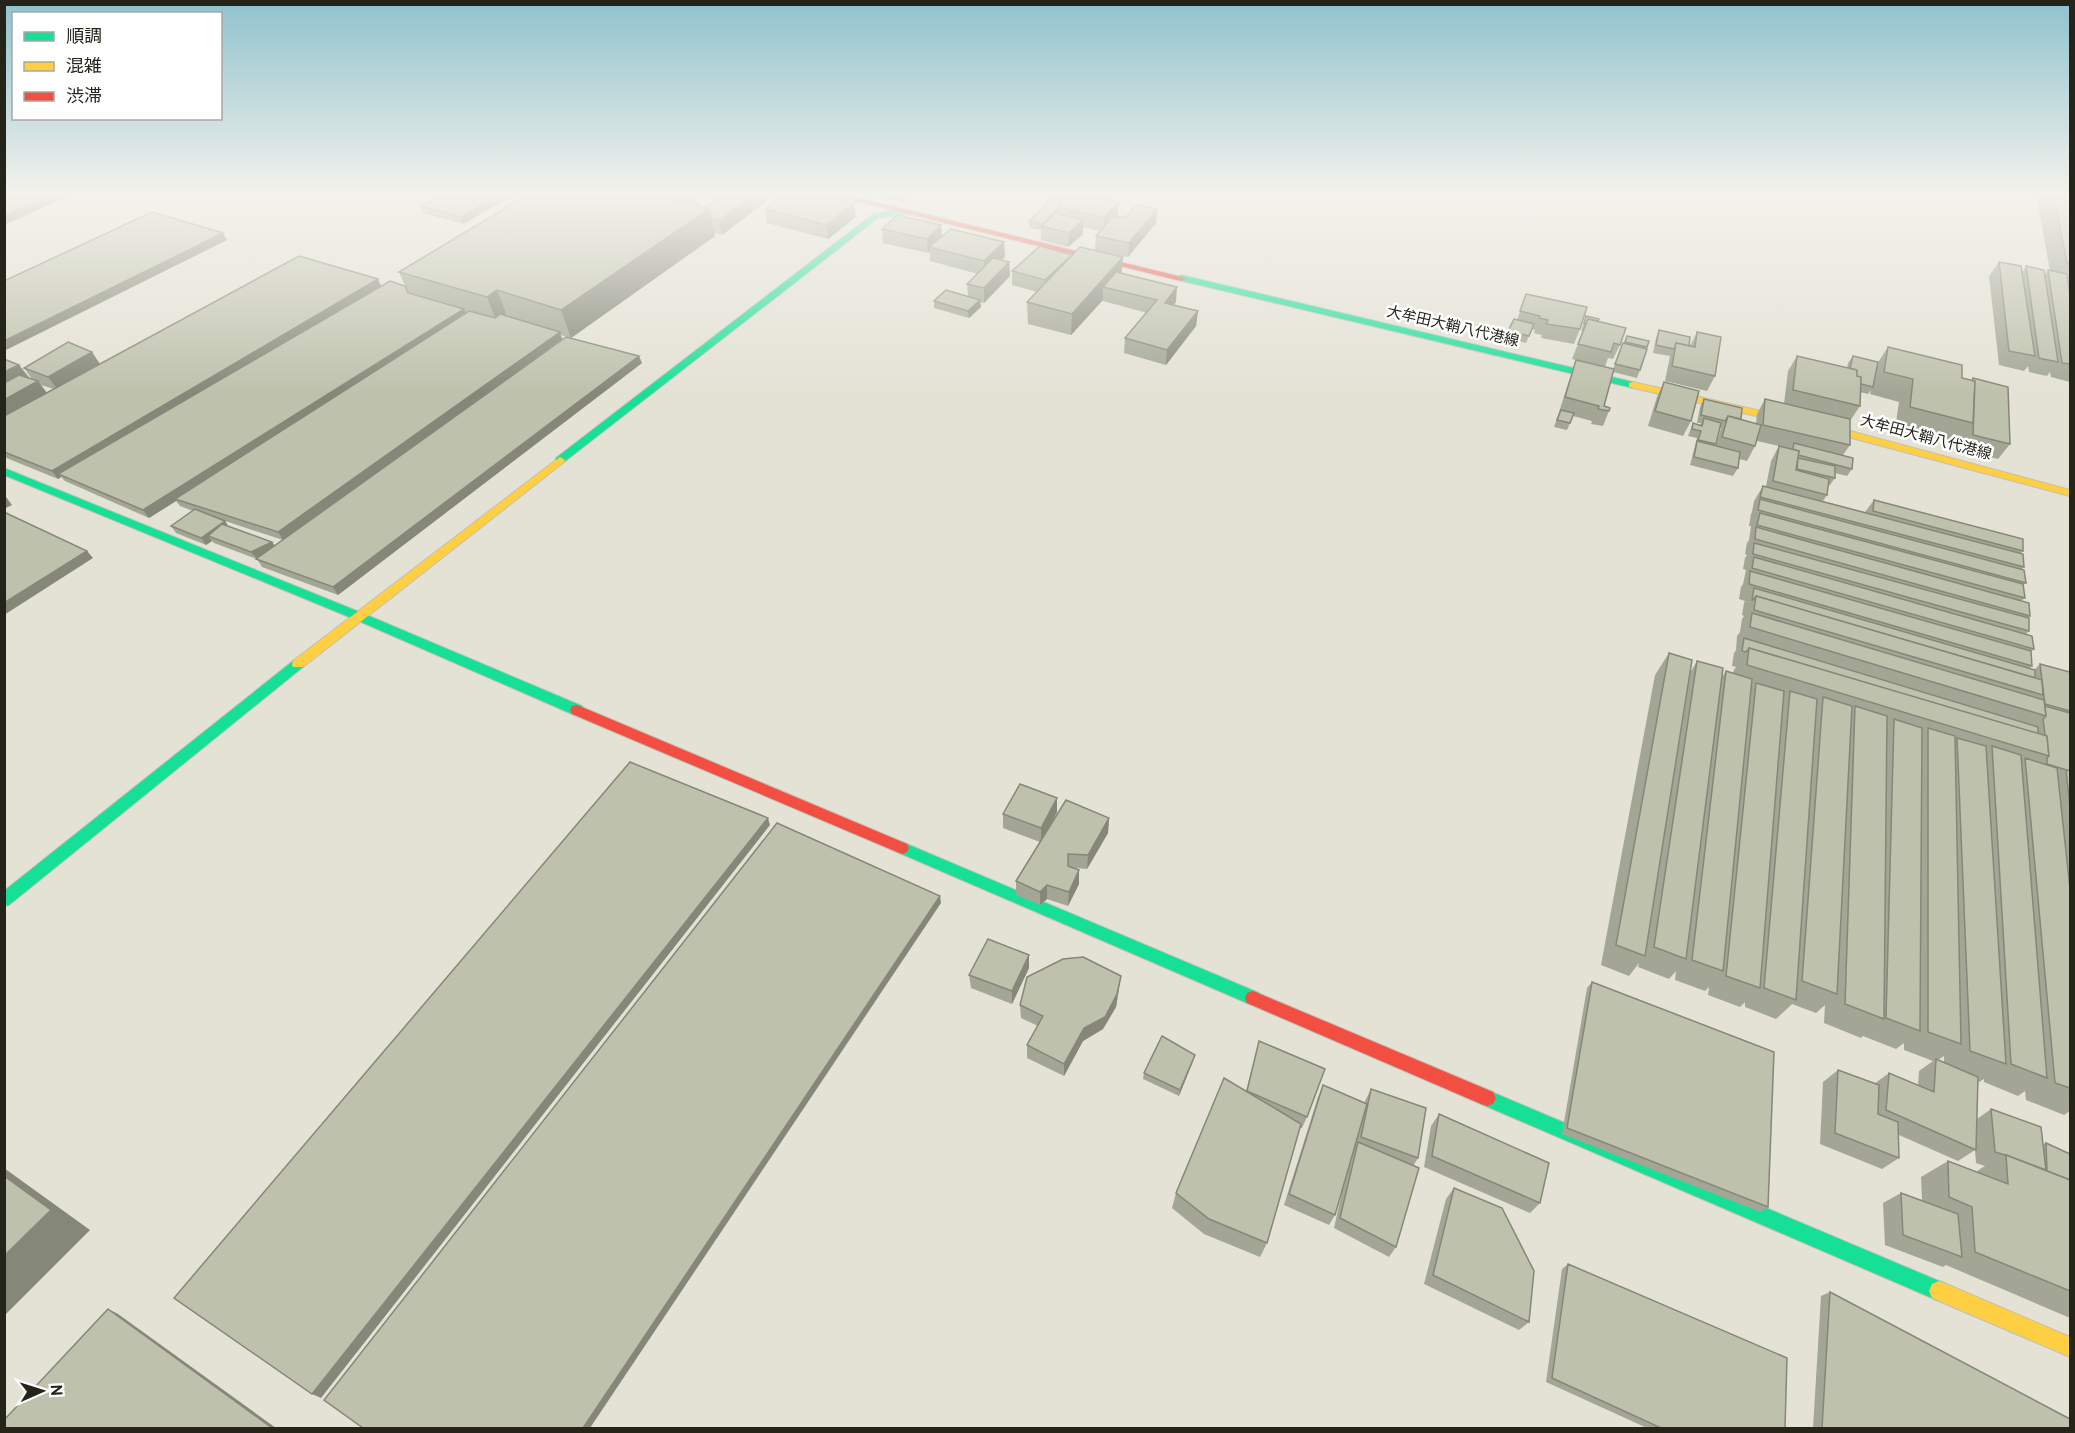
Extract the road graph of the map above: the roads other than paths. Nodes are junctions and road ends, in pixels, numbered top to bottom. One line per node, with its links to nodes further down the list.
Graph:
1 (819, 260): 5 (main road)
2 (1104, 260): 4 (main road, 大牟田大鞘八代港線)
3 (4, 471): 5 (main road)
4 (2070, 493)
5 (358, 616): 6 (main road); 7 (main road)
6 (4, 900)
7 (2070, 1347)

